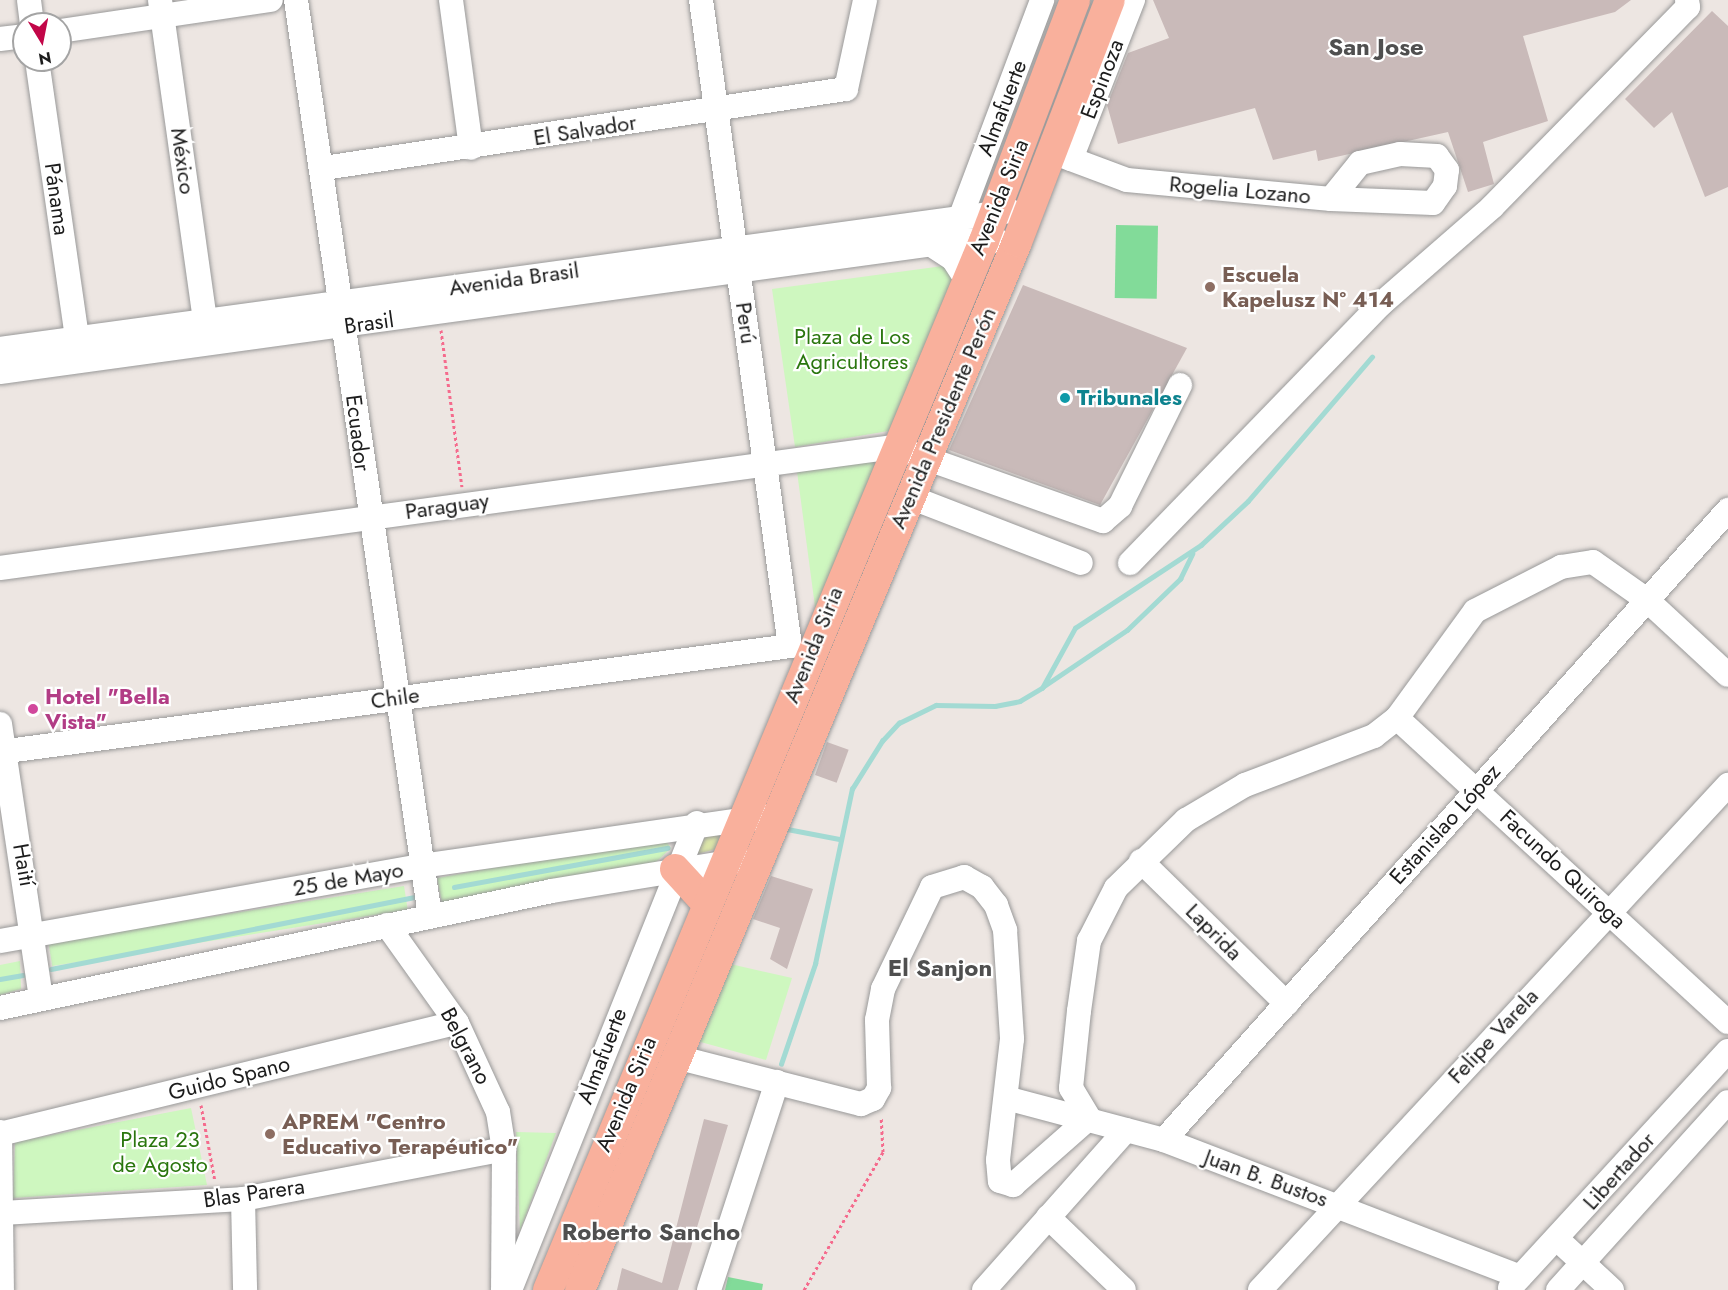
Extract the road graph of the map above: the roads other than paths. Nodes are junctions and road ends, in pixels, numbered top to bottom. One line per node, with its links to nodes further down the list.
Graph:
1 (271, 0): 11 (street)
2 (296, 0): 17 (street, Ecuador)
3 (452, 0): 15 (street)
4 (701, 0): 14 (street, Perú)
5 (865, 0): 14 (street, El Salvador)
6 (1042, 0): 21 (street, Almafuerte)
7 (1075, 0): 19 (main road, Avenida Siria)
8 (1110, 0): 16 (main road, Avenida Presidente Perón)
9 (1133, 0): 16 (street, Espinoza)
10 (1690, 2): 40 (street)
11 (161, 8): 12 (street); 28 (street, México)
12 (72, 28)
13 (39, 72): 29 (street, Pánama)
14 (716, 110): 15 (street, El Salvador); 25 (street, Perú)
15 (471, 148): 17 (street, El Salvador)
16 (1061, 155): 18 (street, Rogelia Lozano); 20 (main road, Avenida Presidente Perón)
17 (324, 168): 27 (street, Ecuador)
18 (1331, 199): 18 (street, Rogelia Lozano)
19 (995, 210): 20 (street, Avenida Brasil); 21 (street, Avenida Brasil); 22 (main road, Avenida Siria)
20 (1028, 212): 23 (main road, Avenida Presidente Perón)
21 (961, 216): 25 (street, Avenida Brasil)
22 (984, 241): 23 (street, Avenida Brasil); 24 (street, Avenida Brasil); 26 (main road, Avenida Siria)
23 (1017, 242): 34 (main road, Avenida Presidente Perón)
24 (930, 244): 25 (street, Avenida Brasil); 26 (street)
25 (737, 260): 27 (street, Avenida Brasil); 27 (street, Brasil); 35 (street, Perú)
26 (966, 279): 33 (main road, Avenida Siria)
27 (343, 314): 28 (street, Avenida Brasil); 31 (street, Brasil); 38 (street, Ecuador)
28 (205, 321): 29 (street, Avenida Brasil)
29 (77, 339): 30 (street, Avenida Brasil)
30 (0, 350)
31 (0, 372)
32 (1180, 385): 34 (street)
33 (894, 447): 34 (street); 35 (street, Paraguay); 45 (main road, Avenida Siria)
34 (926, 459): 36 (main road, Avenida Presidente Perón)
35 (766, 462): 38 (street, Paraguay); 43 (street, Perú)
36 (910, 497): 39 (street); 54 (main road, Avenida Presidente Perón)
37 (1728, 510): 42 (street, Estanislao López)
38 (369, 516): 41 (street, Paraguay); 46 (street, Ecuador)
39 (1081, 562)
40 (1130, 563)
41 (0, 567)
42 (1647, 600): 44 (street); 47 (street); 51 (street, Estanislao López)
43 (790, 646): 45 (main road); 46 (street, Chile)
44 (1728, 675)
45 (797, 682): 52 (main road, Avenida Siria)
46 (395, 698): 49 (street, Chile); 58 (street, Ecuador)
47 (1397, 718): 51 (street, Facundo Quiroga); 55 (street)
48 (0, 724): 49 (street, Haití)
49 (2, 752): 62 (street, Haití)
50 (1728, 785): 60 (street, Felipe Varela)
51 (1476, 788): 60 (street, Facundo Quiroga); 65 (street, Estanislao López)
52 (741, 819): 53 (street, 25 de Mayo); 54 (street, 25 de Mayo); 56 (main road, Avenida Siria)
53 (697, 823): 57 (street, Almafuerte); 58 (street, 25 de Mayo)
54 (768, 835): 56 (street, 25 de Mayo); 70 (main road, Avenida Siria)
55 (1141, 861): 65 (street, Laprida); 74 (street)
56 (723, 862): 57 (street, 25 de Mayo); 59 (main road, Avenida Siria)
57 (675, 869): 58 (street, 25 de Mayo); 59 (main road); 89 (street, Almafuerte)
58 (426, 891): 61 (street, 25 de Mayo); 62 (street, 25 de Mayo)
59 (706, 903): 90 (main road, Avenida Siria)
60 (1609, 911): 67 (street, Facundo Quiroga); 80 (street, Felipe Varela)
61 (387, 926): 64 (street, 25 de Mayo); 68 (street, Belgrano)
62 (36, 934): 63 (street, 25 de Mayo); 64 (street, Haití)
63 (0, 941)
64 (40, 980): 66 (street, 25 de Mayo)
65 (1287, 1004): 77 (street, Estanislao López)
66 (0, 1008)
67 (1728, 1022)
68 (457, 1023): 76 (street, Guido Spano); 78 (street, Belgrano)
69 (1728, 1051): 83 (street, Libertador)
70 (676, 1057): 71 (street); 91 (main road, Avenida Siria)
71 (777, 1082): 72 (street); 92 (street)
72 (1006, 1098): 74 (street, Juan B. Bustos); 74 (street)
73 (1728, 1102): 84 (street, Libertador)
74 (1089, 1118): 75 (street, Juan B. Bustos)
75 (1126, 1130): 77 (street, Juan B. Bustos); 82 (street)
76 (0, 1133): 81 (street)
77 (1164, 1140): 80 (street, Juan B. Bustos)
78 (504, 1149): 79 (street, Blas Parera); 88 (street, Belgrano)
79 (231, 1200): 81 (street, Blas Parera); 87 (street)
80 (1338, 1204): 85 (street, Juan B. Bustos); 95 (street, Felipe Varela)
81 (1, 1213): 86 (street)
82 (1048, 1217): 93 (street); 94 (street)
83 (1557, 1239): 84 (street); 85 (street, Libertador)
84 (1584, 1263): 96 (street, Libertador); 97 (street)
85 (1514, 1283)
86 (2, 1290)
87 (245, 1290)
88 (503, 1290)
89 (510, 1290)
90 (548, 1290)
91 (580, 1290)
92 (709, 1290)
93 (984, 1290)
94 (1124, 1290)
95 (1260, 1290)
96 (1558, 1290)
97 (1611, 1290)

